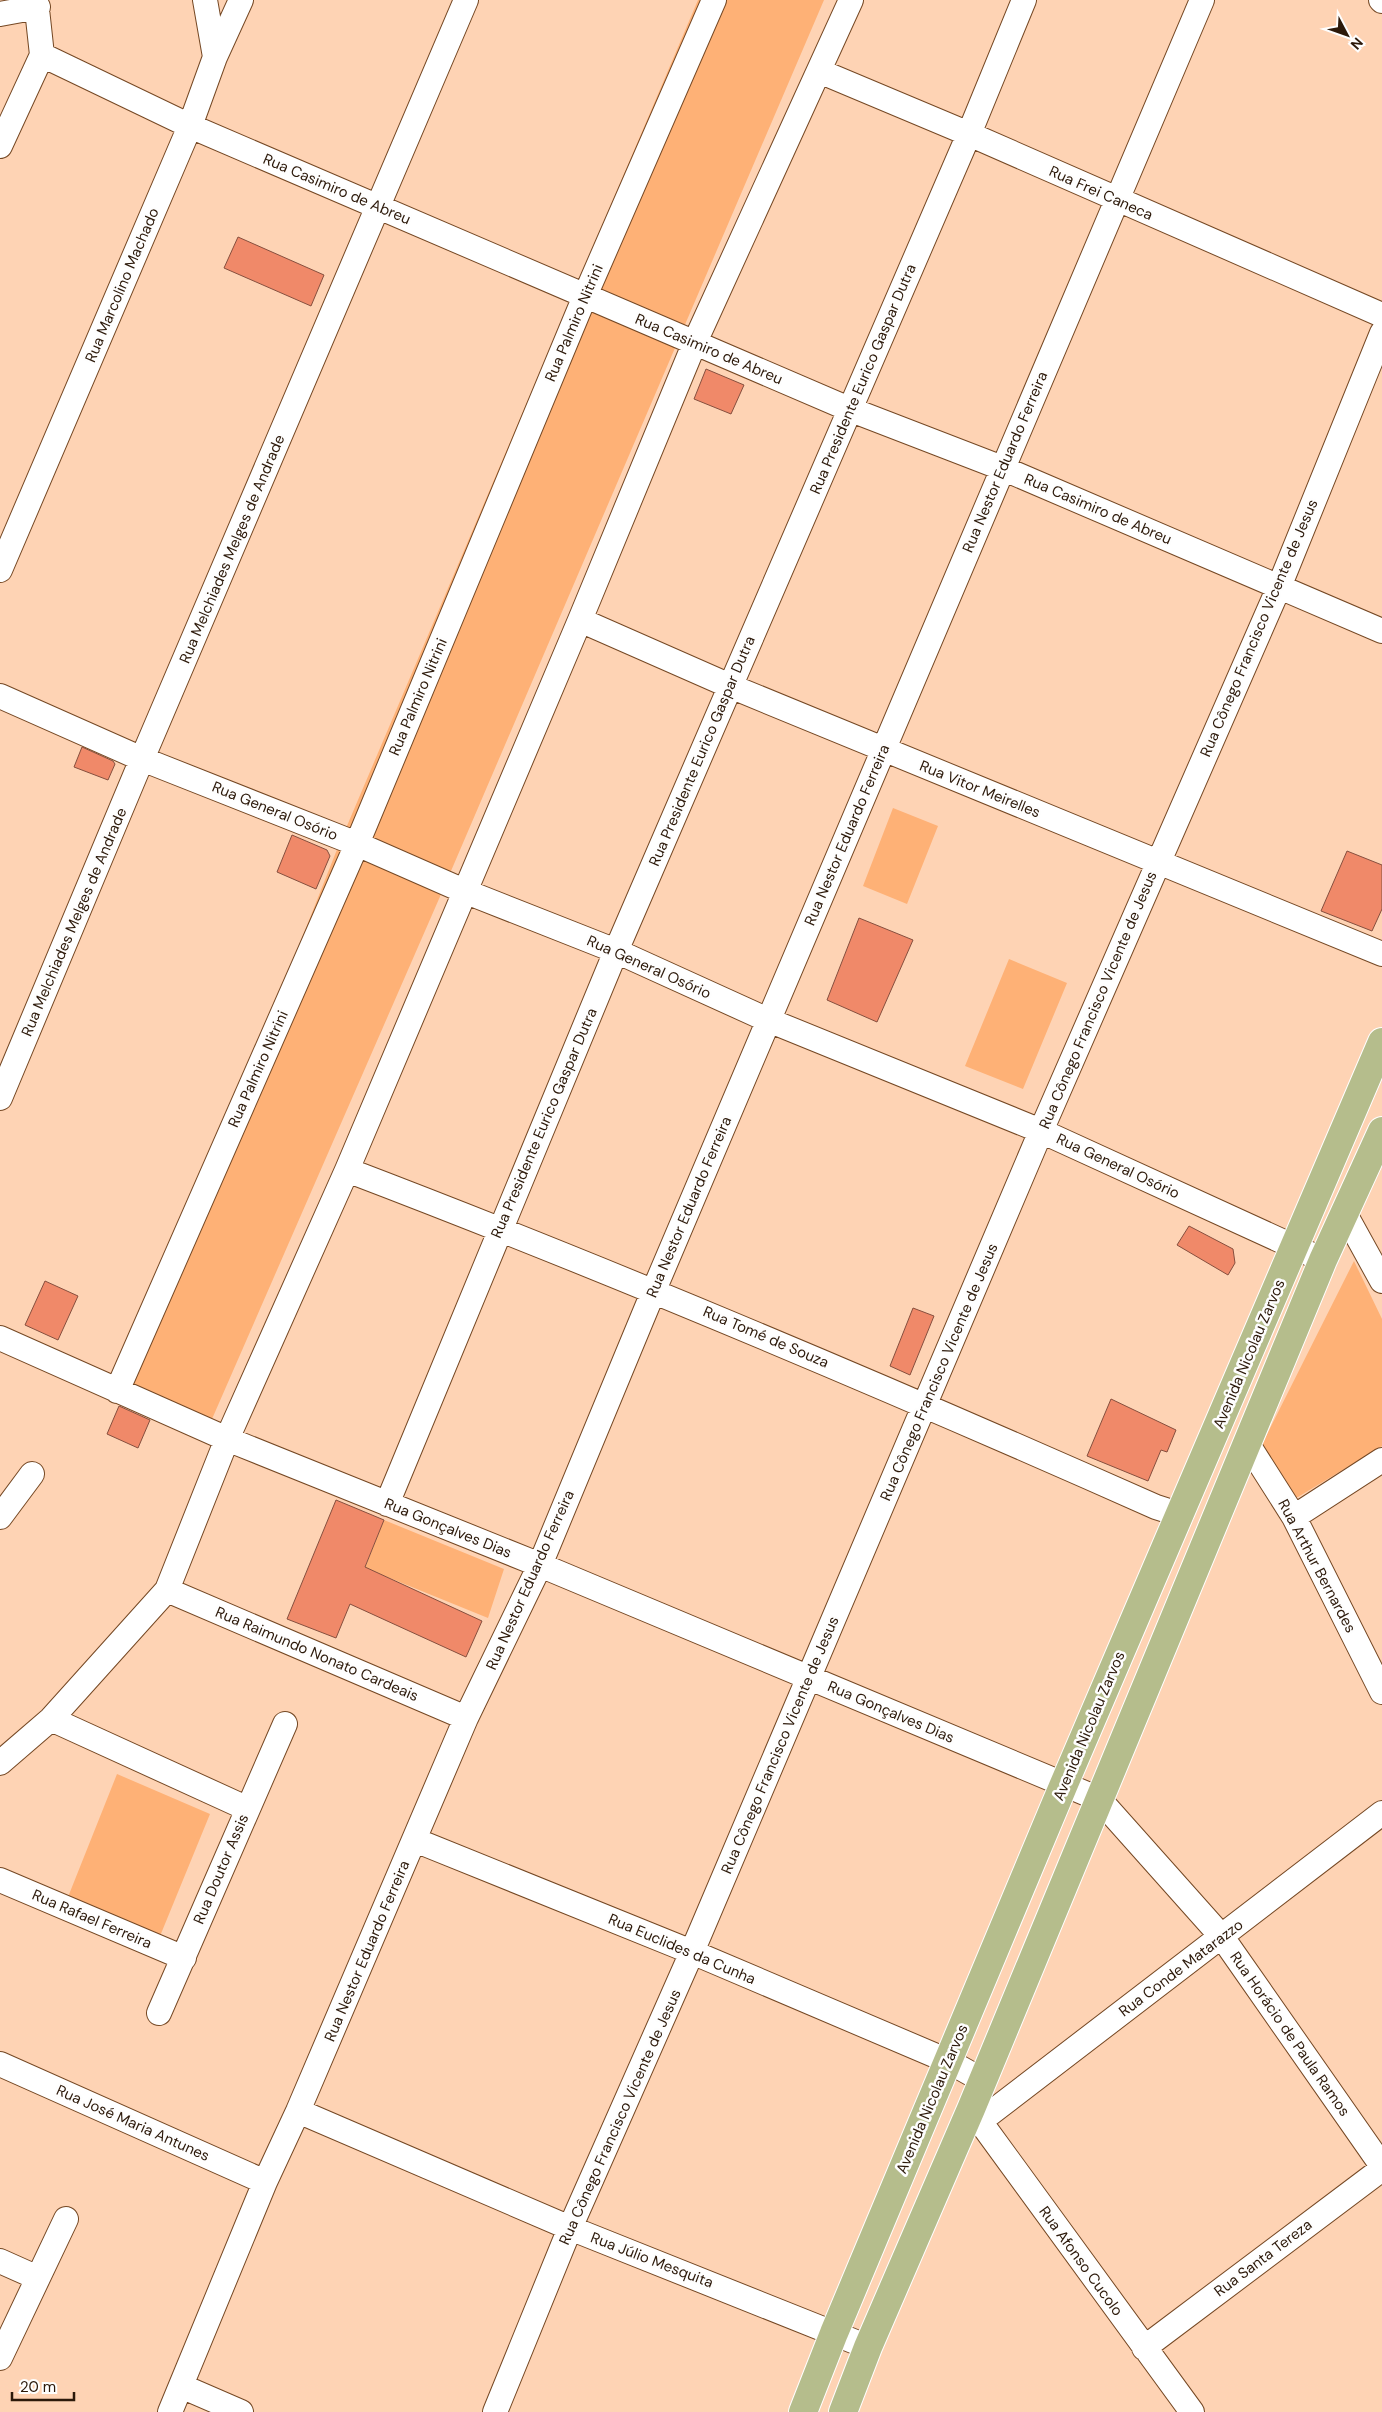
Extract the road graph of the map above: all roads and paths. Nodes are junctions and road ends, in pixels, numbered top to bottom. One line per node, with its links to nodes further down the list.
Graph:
1 (205, 0): 11 (street)
2 (241, 0): 11 (street, Rua Marcolino Machado)
3 (466, 0): 17 (street, Rua Melchiades Melges de Andrade)
4 (714, 0): 18 (street, Rua Palmiro Nitrini)
5 (851, 0): 12 (street)
6 (1024, 0): 14 (street, Rua Presidente Eurico Gaspar Dutra)
7 (1202, 0): 16 (street, Rua Nestor Eduardo Ferreira)
8 (37, 3): 9 (street); 10 (street)
9 (0, 14)
10 (42, 55): 13 (street, Rua Casimiro de Abreu); 15 (street)
11 (215, 57): 13 (street, Rua Marcolino Machado)
12 (819, 71): 14 (street, Rua Frei Caneca); 21 (street)
13 (190, 126): 17 (street, Rua Casimiro de Abreu); 24 (street, Rua Marcolino Machado)
14 (969, 134): 16 (street, Rua Frei Caneca); 22 (street, Rua Presidente Eurico Gaspar Dutra)
15 (0, 146)
16 (1118, 201): 19 (street, Rua Frei Caneca); 23 (street, Rua Nestor Eduardo Ferreira)
17 (379, 206): 18 (street, Rua Casimiro de Abreu); 31 (street, Rua Melchiades Melges de Andrade)
18 (585, 296): 21 (street, Rua Casimiro de Abreu); 32 (street, Rua Palmiro Nitrini)
19 (1382, 315)
20 (1382, 333): 25 (street, Rua Cônego Francisco Vicente de Jesus)
21 (695, 342): 22 (street, Rua Casimiro de Abreu); 26 (street)
22 (849, 409): 23 (street, Rua Casimiro de Abreu); 28 (street, Rua Presidente Eurico Gaspar Dutra)
23 (1002, 468): 25 (street, Rua Casimiro de Abreu); 30 (street, Rua Nestor Eduardo Ferreira)
24 (0, 570)
25 (1279, 587): 27 (street, Rua Casimiro de Abreu); 33 (street, Rua Cônego Francisco Vicente de Jesus)
26 (580, 620): 28 (street, Rua Vitor Meirelles); 34 (street)
27 (1382, 631)
28 (730, 686): 30 (street, Rua Vitor Meirelles); 35 (street, Rua Presidente Eurico Gaspar Dutra)
29 (0, 696): 31 (street, Rua General Osório)
30 (883, 749): 33 (street, Rua Vitor Meirelles); 37 (street, Rua Nestor Eduardo Ferreira)
31 (142, 759): 32 (street, Rua General Osório); 39 (street, Rua Melchiades Melges de Andrade)
32 (357, 844): 34 (street, Rua General Osório); 50 (street, Rua Palmiro Nitrini)
33 (1158, 862): 36 (street, Rua Vitor Meirelles); 40 (street, Rua Cônego Francisco Vicente de Jesus)
34 (464, 891): 35 (street, Rua General Osório); 42 (street)
35 (616, 951): 37 (street, Rua General Osório); 44 (street, Rua Presidente Eurico Gaspar Dutra)
36 (1382, 954)
37 (768, 1020): 40 (street, Rua General Osório); 48 (street, Rua Nestor Eduardo Ferreira)
38 (1382, 1042): 45 (main road, Avenida Nicolau Zarvos)
39 (0, 1098)
40 (1041, 1131): 45 (street, Rua General Osório); 51 (street, Rua Cônego Francisco Vicente de Jesus)
41 (1382, 1131): 43 (main road)
42 (347, 1170): 44 (street, Rua Tomé de Souza); 52 (street)
43 (1344, 1212): 46 (main road); 47 (street)
44 (500, 1229): 48 (street, Rua Tomé de Souza); 56 (street, Rua Presidente Eurico Gaspar Dutra)
45 (1293, 1248): 46 (street, Rua General Osório); 57 (main road, Avenida Nicolau Zarvos)
46 (1324, 1260): 53 (main road)
47 (1382, 1281)
48 (654, 1290): 51 (street, Rua Tomé de Souza); 61 (street, Rua Nestor Eduardo Ferreira)
49 (0, 1338): 50 (street, Rua Gonçalves Dias)
50 (117, 1391): 52 (street, Rua Gonçalves Dias)
51 (926, 1405): 57 (street, Rua Tomé de Souza); 63 (street, Rua Cônego Francisco Vicente de Jesus)
52 (227, 1439): 56 (street, Rua Gonçalves Dias); 62 (street)
53 (1247, 1443): 58 (street, Rua Arthur Bernardes); 60 (main road)
54 (1382, 1460): 58 (street)
55 (32, 1474): 59 (street)
56 (387, 1504): 61 (street, Rua Gonçalves Dias)
57 (1181, 1515): 60 (main road); 69 (main road, Avenida Nicolau Zarvos)
58 (1294, 1516): 64 (street, Rua Arthur Bernardes)
59 (0, 1517)
60 (1213, 1525): 70 (main road)
61 (540, 1566): 63 (street, Rua Gonçalves Dias); 65 (street, Rua Nestor Eduardo Ferreira)
62 (167, 1590): 65 (street, Rua Raimundo Nonato Cardeais); 66 (street)
63 (809, 1678): 69 (street, Rua Gonçalves Dias); 76 (street, Rua Cônego Francisco Vicente de Jesus)
64 (1382, 1692)
65 (466, 1718): 73 (street, Rua Nestor Eduardo Ferreira)
66 (51, 1719): 68 (street); 71 (street)
67 (285, 1724): 71 (street, Rua Doutor Assis)
68 (0, 1763)
69 (1064, 1784): 70 (street, Rua Horácio de Paula Ramos); 79 (main road, Avenida Nicolau Zarvos)
70 (1099, 1800): 75 (street, Rua Horácio de Paula Ramos); 81 (main road)
71 (246, 1808): 77 (street, Rua Doutor Assis)
72 (1382, 1813): 75 (street, Rua Conde Matarazzo)
73 (415, 1840): 76 (street, Rua Euclides da Cunha); 82 (street, Rua Nestor Eduardo Ferreira)
74 (0, 1880): 77 (street, Rua Rafael Ferreira)
75 (1222, 1936): 83 (street, Rua Conde Matarazzo); 84 (street, Rua Horácio de Paula Ramos)
76 (692, 1952): 79 (street, Rua Euclides da Cunha); 87 (street, Rua Cônego Francisco Vicente de Jesus)
77 (184, 1958): 78 (street, Rua Doutor Assis)
78 (159, 2013)
79 (948, 2061): 81 (street, Rua Euclides da Cunha); 90 (main road, Avenida Nicolau Zarvos)
80 (0, 2064): 85 (street, Rua José Maria Antunes)
81 (982, 2080): 83 (main road)
82 (298, 2111): 85 (street, Rua Nestor Eduardo Ferreira); 87 (street, Rua Júlio Mesquita)
83 (975, 2115): 91 (main road); 92 (street, Rua Afonso Cucolo)
84 (1382, 2167): 92 (street, Rua Santa Tereza)
85 (265, 2182): 94 (street, Rua Nestor Eduardo Ferreira)
86 (66, 2219): 89 (street)
87 (570, 2228): 90 (street, Rua Júlio Mesquita); 97 (street, Rua Cônego Francisco Vicente de Jesus)
88 (0, 2261): 89 (street)
89 (38, 2278): 93 (street)
90 (834, 2333): 91 (street, Rua Júlio Mesquita); 98 (main road, Avenida Nicolau Zarvos)
91 (868, 2347): 99 (main road)
92 (1144, 2348): 100 (street, Rua Afonso Cucolo)
93 (0, 2358)
94 (181, 2386): 95 (street, Rua Nestor Eduardo Ferreira); 96 (street)
95 (170, 2412)
96 (241, 2412)
97 (496, 2412)
98 (803, 2412)
99 (843, 2412)
100 (1192, 2412)

